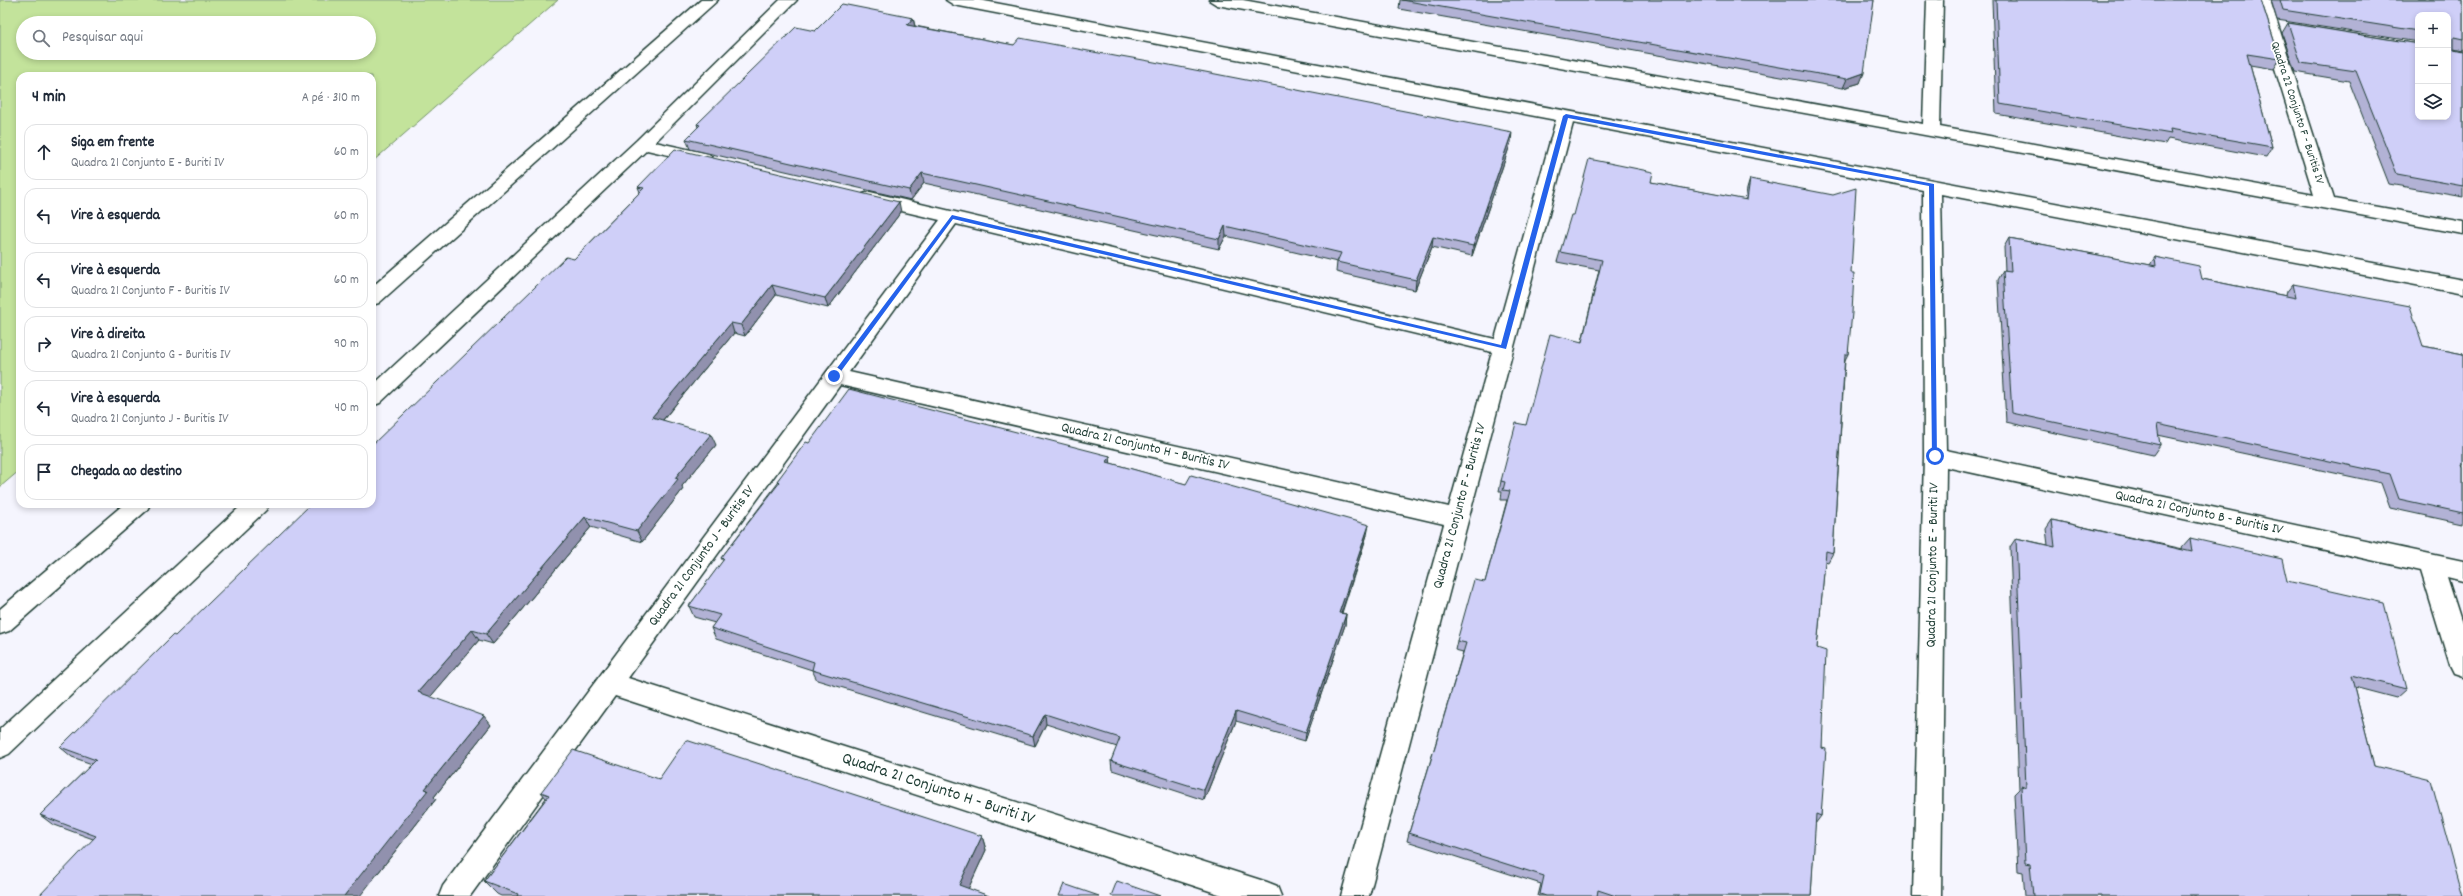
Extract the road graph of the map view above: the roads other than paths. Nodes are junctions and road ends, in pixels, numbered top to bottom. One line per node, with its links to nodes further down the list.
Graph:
1 (710, 0): 17 (street)
2 (789, 0): 9 (street)
3 (954, 0): 7 (street)
4 (1217, 0): 8 (street)
5 (1935, 0): 8 (street)
6 (2262, 0): 13 (street, Quadra 22 Conjunto F - Buritis IV)
7 (1566, 116): 11 (street); 18 (street, Quadra 21 Conjunto F - Buritis IV)
8 (1931, 131): 13 (street)
9 (643, 144): 10 (street); 20 (street)
10 (720, 162)
11 (1932, 185): 16 (street); 21 (street, Quadra 21 Conjunto E - Buriti IV)
12 (852, 193): 14 (street)
13 (2326, 203): 15 (street)
14 (952, 217): 18 (street); 19 (street, Quadra 21 Conjunto J - Buritis IV)
15 (2463, 228)
16 (2463, 287)
17 (376, 294)
18 (1504, 348): 24 (street, Quadra 21 Conjunto F - Buritis IV)
19 (834, 376): 24 (street, Quadra 21 Conjunto H - Buritis IV); 29 (street, Quadra 21 Conjunto J - Buritis IV)
20 (376, 394)
21 (1935, 456): 25 (street, Quadra 21 Conjunto B - Buritis IV); 34 (street, Quadra 21 Conjunto E - Buriti IV)
22 (134, 508): 27 (street)
23 (254, 508): 30 (street)
24 (1456, 518): 33 (street, Quadra 21 Conjunto F - Buritis IV)
25 (2431, 564): 26 (street, Quadra 21 Conjunto B - Buritis IV); 28 (street)
26 (2463, 571)
27 (0, 624)
28 (2463, 666)
29 (608, 683): 31 (street, Quadra 21 Conjunto J - Buritis IV); 32 (street, Quadra 21 Conjunto H - Buriti IV)
30 (0, 746)
31 (453, 896)
32 (1268, 896)
33 (1355, 896)
34 (1926, 896)

